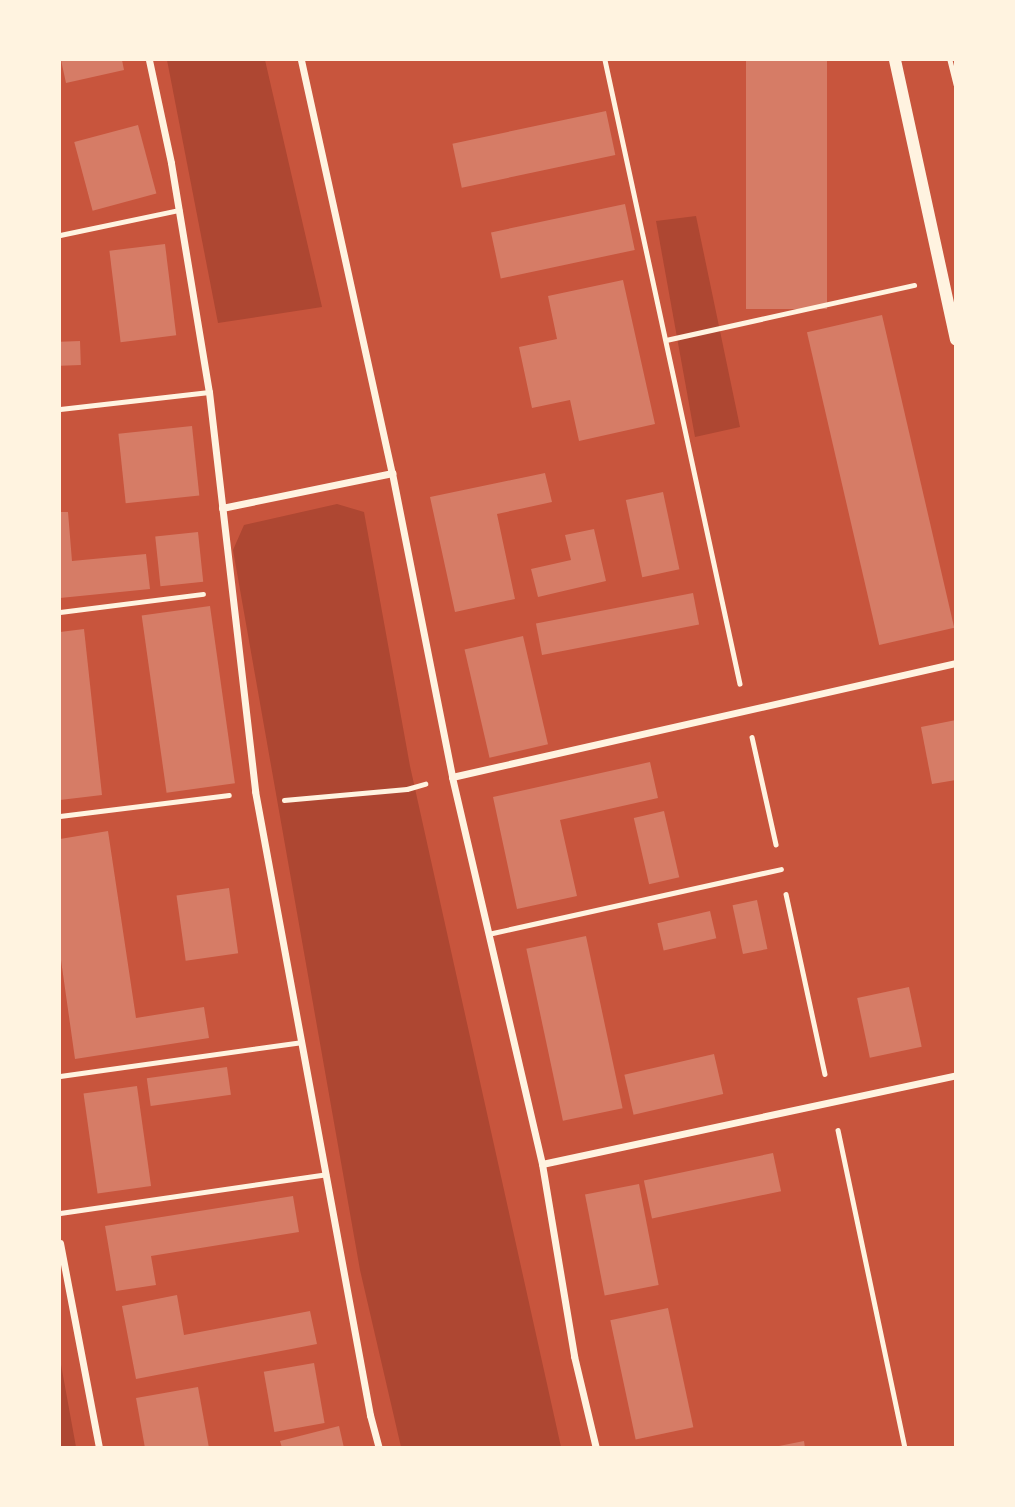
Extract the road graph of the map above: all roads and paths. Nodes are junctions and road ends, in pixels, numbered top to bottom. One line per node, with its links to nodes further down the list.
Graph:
1 (149, 60): 7 (street)
2 (300, 60): 14 (street)
3 (605, 60): 11 (path)
4 (895, 60): 9 (street)
5 (950, 60): 6 (path)
6 (956, 84)
7 (179, 209): 8 (lane); 12 (street)
8 (60, 235)
9 (942, 279): 10 (street); 11 (path)
10 (956, 339)
11 (666, 340): 19 (path)
12 (209, 391): 13 (lane); 15 (street)
13 (60, 409)
14 (392, 473): 15 (street); 20 (street)
15 (222, 508): 16 (street)
16 (232, 590): 17 (path); 21 (street)
17 (60, 612)
18 (956, 663): 19 (street)
19 (746, 710): 20 (street); 23 (path)
20 (452, 777): 21 (path); 24 (street)
21 (256, 791): 22 (path); 25 (street)
22 (60, 816)
23 (781, 869): 24 (lane); 28 (path)
24 (488, 934): 29 (street)
25 (302, 1042): 26 (lane); 30 (street)
26 (60, 1076)
27 (956, 1076): 28 (street)
28 (832, 1102): 29 (street); 36 (path)
29 (542, 1164): 35 (street)
30 (326, 1174): 31 (lane); 34 (street)
31 (60, 1213)
32 (60, 1243): 33 (street)
33 (99, 1447)
34 (379, 1447)
35 (596, 1447)
36 (905, 1447)

